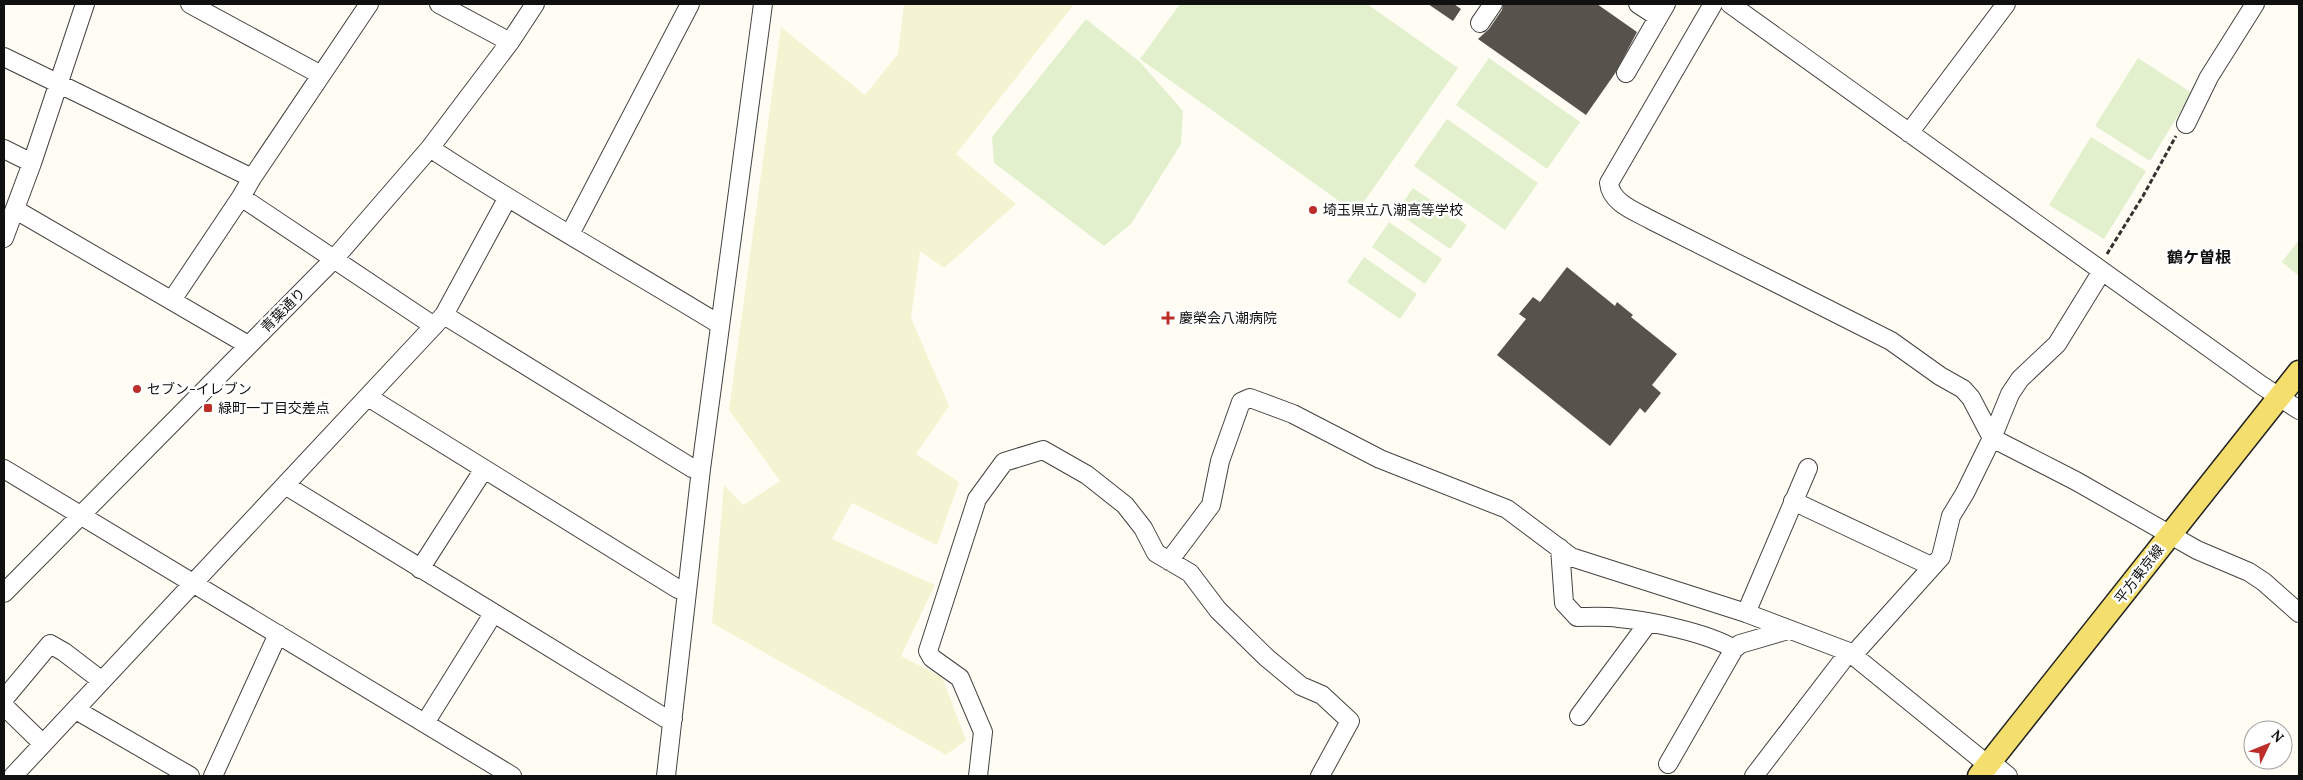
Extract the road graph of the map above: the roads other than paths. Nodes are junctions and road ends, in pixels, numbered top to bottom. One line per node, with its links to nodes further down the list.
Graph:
1 (85, 4): 20 (street)
2 (190, 4): 19 (street)
3 (369, 4): 19 (street)
4 (438, 4): 16 (street)
5 (535, 4): 16 (street, 青葉通り)
6 (690, 4): 30 (street)
7 (763, 4): 36 (street)
8 (1493, 4): 15 (street)
9 (1638, 4): 14 (street)
10 (1714, 4): 42 (street)
11 (1730, 4): 22 (street)
12 (2006, 4): 22 (street)
13 (2255, 4): 21 (street)
14 (1662, 11): 18 (street)
15 (1480, 23)
16 (510, 42): 23 (street, 青葉通り)
17 (4, 57): 20 (street)
18 (1626, 73)
19 (321, 75): 26 (street)
20 (59, 85): 25 (street); 26 (street)
21 (2186, 124)
22 (1909, 133): 33 (street)
23 (430, 148): 28 (street); 32 (street, 青葉通り)
24 (4, 149): 25 (street)
25 (32, 163): 29 (street)
26 (252, 178): 27 (street)
27 (241, 197): 32 (street); 34 (street)
28 (507, 199): 30 (street); 35 (street)
29 (16, 210): 31 (street); 34 (street)
30 (570, 234): 36 (street)
31 (4, 238)
32 (334, 259): 35 (street); 37 (street, 青葉通り)
33 (2100, 269): 40 (street); 42 (street)
34 (172, 300): 37 (street)
35 (439, 321): 39 (street); 46 (street)
36 (720, 322): 46 (street)
37 (248, 345): 49 (street, 青葉通り)
38 (2299, 372): 40 (main road, 平方東京線)
39 (368, 397): 44 (street); 47 (street)
40 (2280, 397): 41 (street); 50 (main road, 平方東京線)
41 (2299, 410)
42 (1992, 438): 50 (street); 53 (street)
43 (1808, 468): 48 (street)
44 (484, 469): 54 (street); 56 (street)
45 (4, 470): 49 (street)
46 (701, 470): 56 (street)
47 (285, 486): 54 (street); 55 (street)
48 (1793, 502): 53 (street); 58 (street)
49 (81, 516): 55 (street); 57 (street, 青葉通り)
50 (2170, 534): 59 (street); 75 (main road, 平方東京線)
51 (1560, 548): 52 (street); 58 (street); 61 (street)
52 (1169, 561): 81 (street); 82 (street)
53 (1931, 566): 65 (street)
54 (420, 569): 60 (street)
55 (193, 583): 63 (street); 66 (street)
56 (687, 590): 71 (street)
57 (4, 593)
58 (1746, 613): 62 (street)
59 (2299, 613)
60 (493, 614): 71 (street); 72 (street)
61 (1648, 623): 64 (street); 70 (street)
62 (1788, 630): 64 (street); 65 (street)
63 (278, 634): 72 (street); 78 (street)
64 (1734, 649): 74 (street)
65 (1851, 653): 75 (street); 83 (street)
66 (102, 681): 67 (street); 69 (street)
67 (4, 698)
68 (4, 706): 73 (street)
69 (76, 710): 73 (street); 77 (street)
70 (1578, 716)
71 (673, 719): 80 (street)
72 (425, 723): 79 (street)
73 (43, 744): 76 (street)
74 (1668, 764)
75 (1986, 768): 84 (street)
76 (13, 776)
77 (190, 776)
78 (212, 776)
79 (512, 776)
80 (666, 776)
81 (978, 776)
82 (1320, 776)
83 (1754, 776)
84 (2008, 776)

